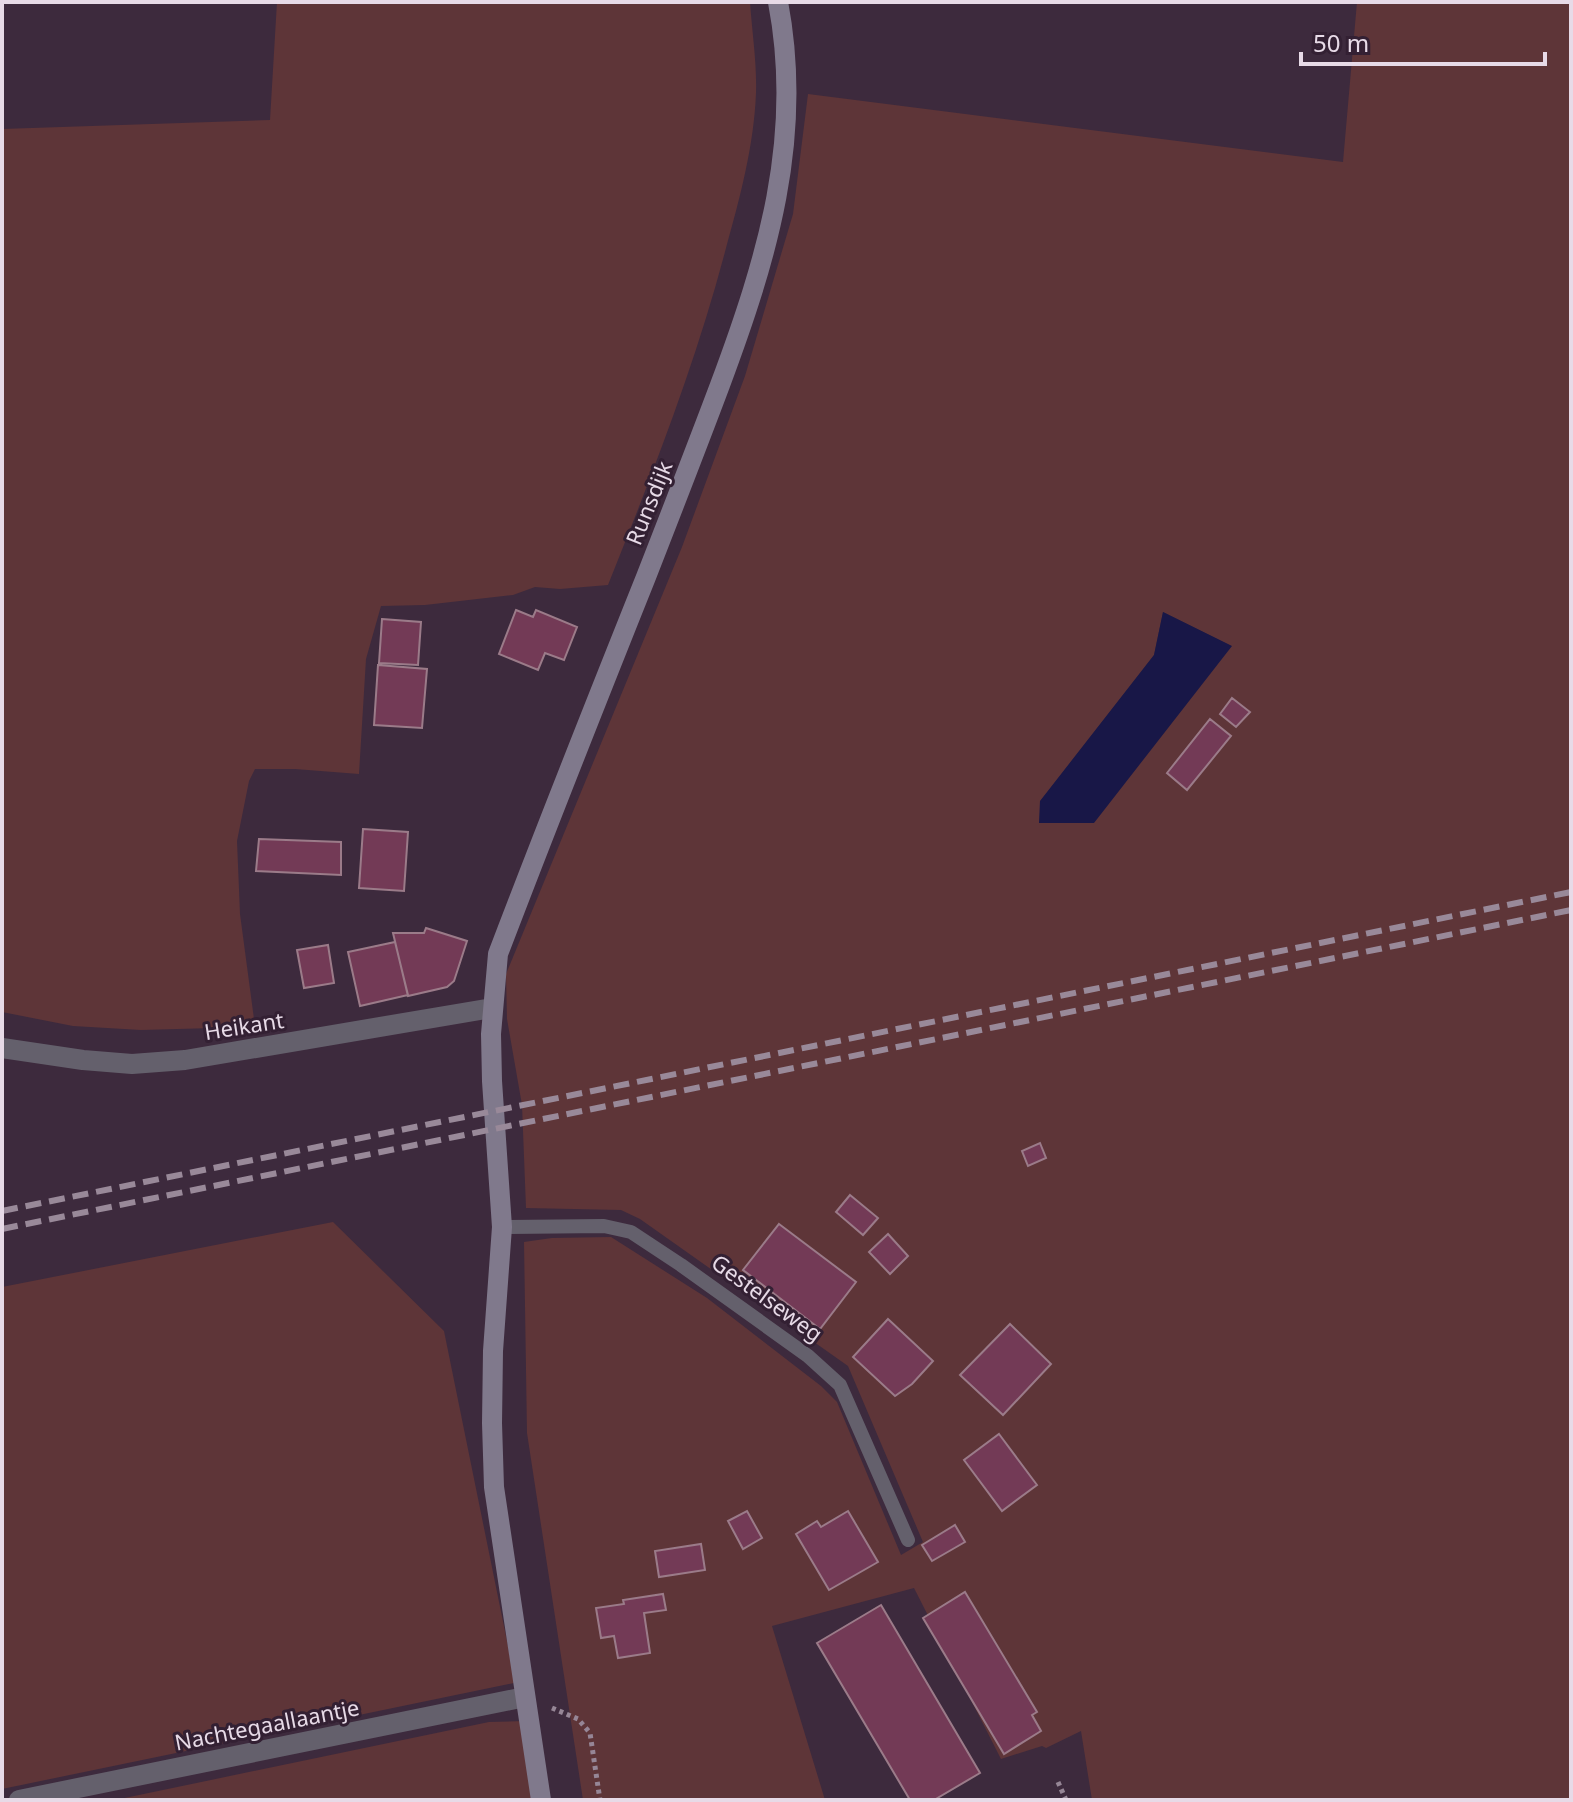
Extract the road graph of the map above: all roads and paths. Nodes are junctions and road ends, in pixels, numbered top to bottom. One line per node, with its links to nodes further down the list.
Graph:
1 (778, 2): 2 (street, Runsdijk)
2 (492, 1008): 3 (street, Heikant); 4 (street)
3 (2, 1048)
4 (502, 1227): 5 (lane, Gestelseweg); 6 (street)
5 (908, 1540)
6 (525, 1697): 8 (street, Nachtegaallaantje); 9 (street); 10 (path)
7 (1058, 1782): 11 (path)
8 (19, 1800)
9 (541, 1800)
10 (600, 1800)
11 (1066, 1800)

